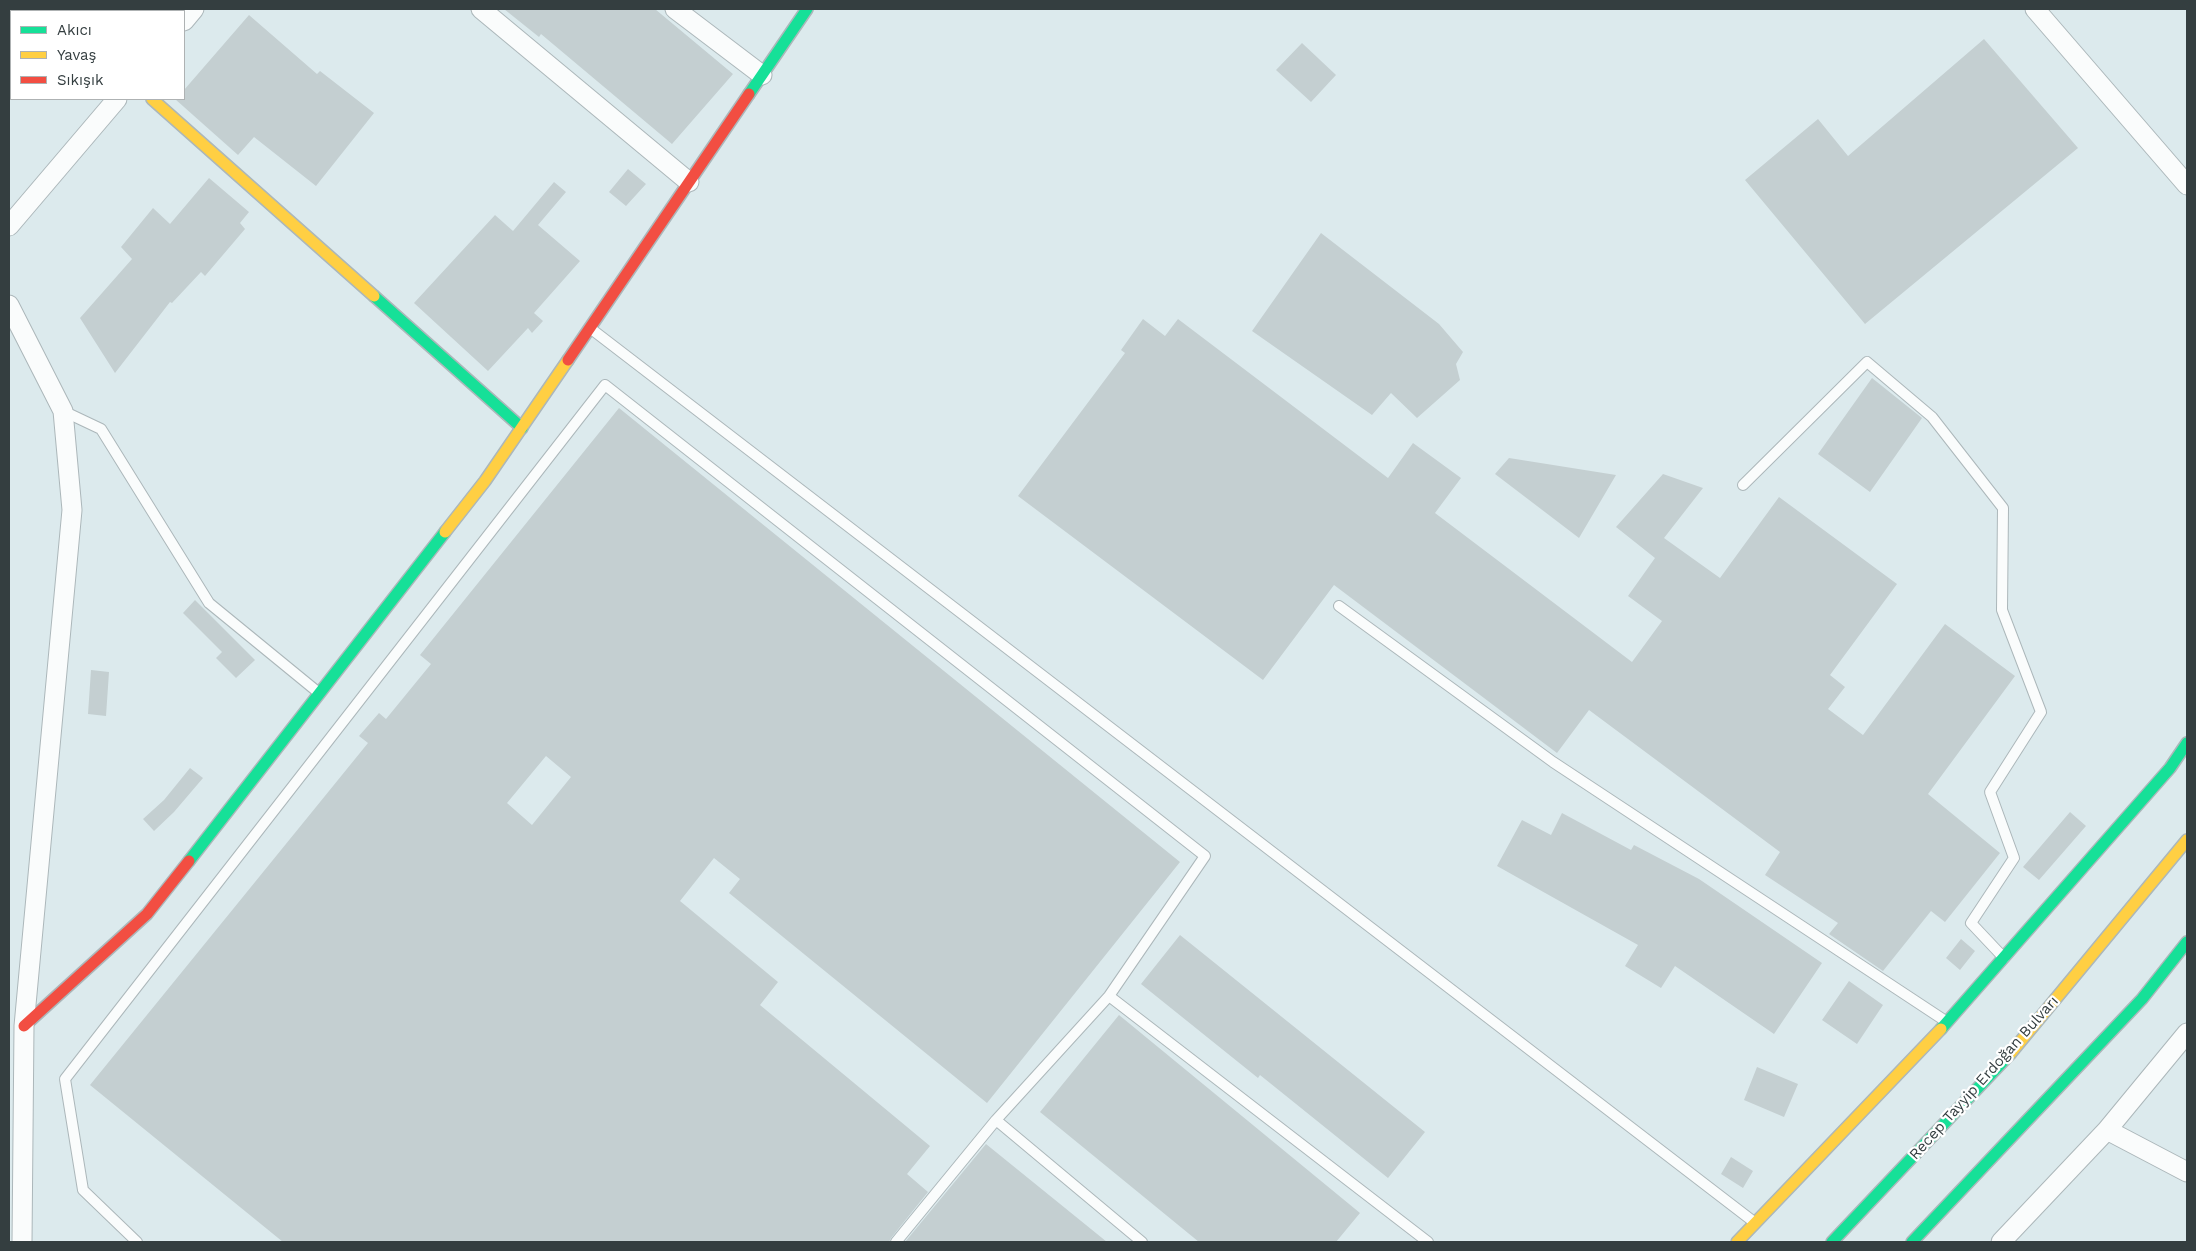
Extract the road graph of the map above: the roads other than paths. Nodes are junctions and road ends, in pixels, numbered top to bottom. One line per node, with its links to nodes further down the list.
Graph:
1 (194, 9): 6 (street)
2 (481, 9): 10 (street)
3 (675, 9): 7 (street)
4 (807, 9): 7 (main road)
5 (2035, 9): 11 (street)
6 (185, 20)
7 (762, 75): 10 (main road)
8 (116, 100): 12 (street)
9 (153, 100): 16 (main road)
10 (689, 182): 14 (main road)
11 (2187, 185)
12 (9, 226)
13 (9, 305): 15 (street)
14 (590, 327): 16 (main road); 31 (lane)
15 (63, 411): 19 (lane); 26 (street)
16 (522, 428): 19 (main road)
17 (1742, 485): 23 (lane)
18 (1339, 606): 25 (lane)
19 (319, 694): 26 (main road)
20 (2187, 742): 23 (main road)
21 (2187, 840): 38 (main road, Recep Tayyip Erdoğan Bulvarı)
22 (2187, 942): 39 (main road)
23 (2005, 958): 25 (main road)
24 (1109, 996): 28 (lane); 33 (lane); 36 (lane)
25 (1947, 1023): 31 (main road)
26 (24, 1026): 32 (street)
27 (2187, 1033): 29 (street)
28 (996, 1120): 34 (lane); 35 (lane)
29 (2107, 1130): 30 (street); 40 (street)
30 (2187, 1172)
31 (1755, 1223): 37 (main road)
32 (22, 1242)
33 (137, 1242)
34 (896, 1242)
35 (1142, 1242)
36 (1428, 1242)
37 (1737, 1242)
38 (1832, 1242)
39 (1912, 1242)
40 (2000, 1242)

